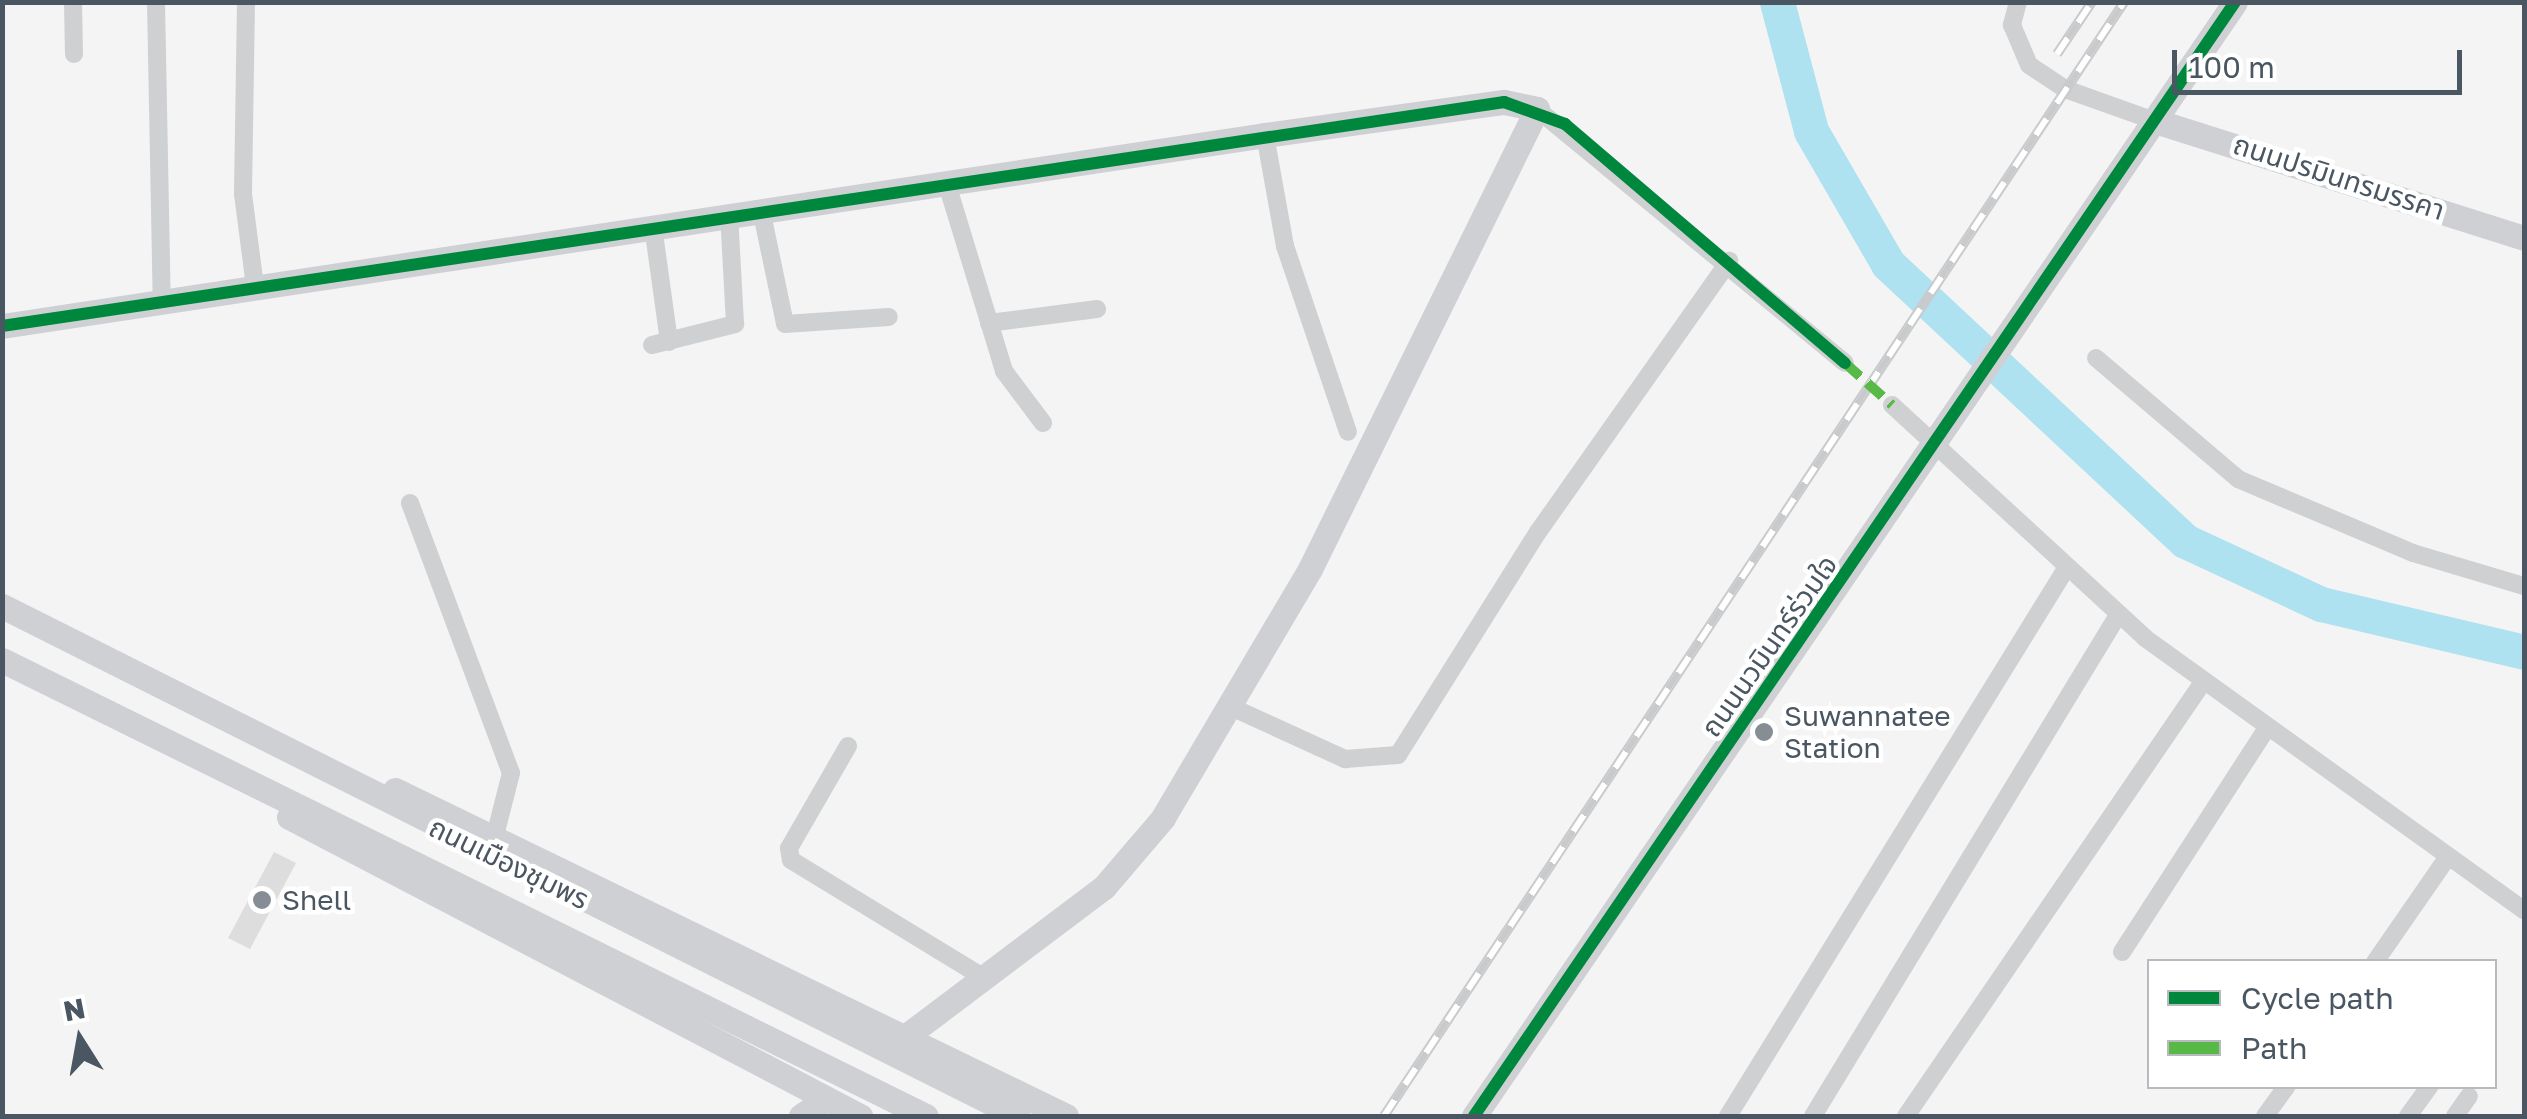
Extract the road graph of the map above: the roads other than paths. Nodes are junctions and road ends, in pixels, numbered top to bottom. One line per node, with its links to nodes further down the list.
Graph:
1 (73, 2): 6 (street)
2 (156, 2): 17 (street)
3 (246, 2): 16 (street)
4 (2018, 2): 8 (street)
5 (2235, 2): 8 (street, ถนนนวมินทร์ร่วมใจ)
6 (74, 54)
7 (1538, 109): 9 (street); 15 (street); 35 (street)
8 (2152, 120): 14 (street, ถนนปรมินทรมรรคา); 27 (street, ถนนนวมินทร์ร่วมใจ)
9 (1265, 134): 10 (street); 26 (street)
10 (946, 181): 11 (street); 20 (street)
11 (760, 210): 12 (street); 19 (street)
12 (729, 214): 13 (street); 13 (street)
13 (653, 226): 16 (street)
14 (2524, 238)
15 (1729, 260): 23 (street); 35 (street)
16 (254, 286): 17 (street)
17 (162, 301): 21 (street)
18 (1097, 309): 20 (street)
19 (889, 317)
20 (990, 323): 25 (street)
21 (2, 326)
22 (2096, 358): 30 (street)
23 (1845, 363)
24 (1892, 405): 27 (street)
25 (1043, 423)
26 (1348, 432)
27 (1939, 446): 29 (street); 56 (street, ถนนนวมินทร์ร่วมใจ)
28 (410, 503): 40 (street)
29 (2067, 567): 32 (street); 57 (street)
30 (2524, 586)
31 (2, 606): 37 (street, ถนนเมืองชุมพร)
32 (2118, 615): 34 (street); 58 (street)
33 (2, 660): 39 (street, ถนนเมืองชุมพร)
34 (2203, 682): 36 (street); 59 (street)
35 (1228, 706): 45 (street)
36 (2267, 728): 41 (street); 43 (street)
37 (261, 734): 40 (street); 54 (street, ถนนเมืองชุมพร)
38 (848, 746): 45 (street)
39 (230, 778): 50 (street); 53 (street, ถนนเมืองชุมพร)
40 (496, 832): 46 (street)
41 (2447, 858): 42 (street); 44 (street)
42 (2524, 910)
43 (2122, 952)
44 (2377, 959)
45 (983, 977): 46 (street)
46 (905, 1037): 55 (street)
47 (2285, 1089): 60 (street)
48 (2428, 1089): 61 (street)
49 (2469, 1096): 62 (street)
50 (825, 1099): 51 (street); 52 (street)
51 (801, 1116)
52 (860, 1116)
53 (926, 1116)
54 (1018, 1116)
55 (1066, 1116)
56 (1474, 1116)
57 (1728, 1116)
58 (1813, 1116)
59 (1906, 1116)
60 (2265, 1116)
61 (2408, 1116)
62 (2454, 1116)

